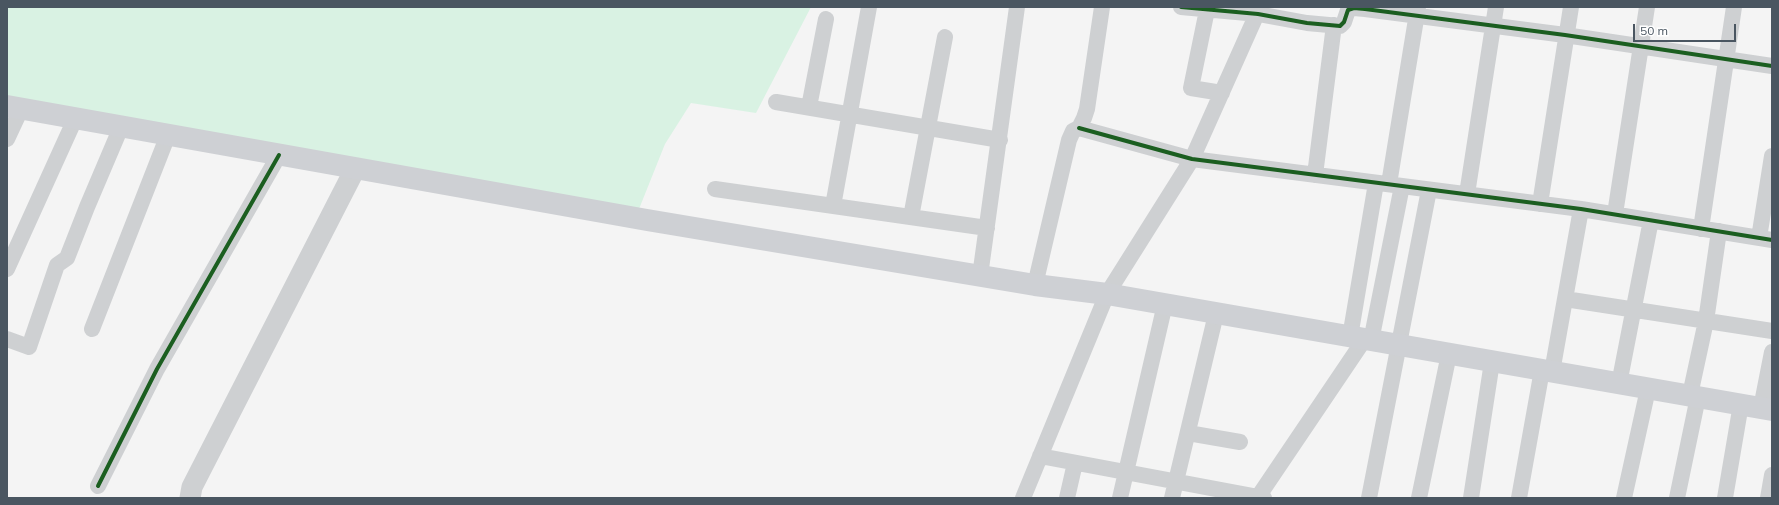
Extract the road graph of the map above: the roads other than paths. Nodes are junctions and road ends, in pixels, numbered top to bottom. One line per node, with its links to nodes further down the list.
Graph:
1 (869, 7): 25 (street)
2 (1017, 7): 32 (street)
3 (1102, 7): 29 (street)
4 (1181, 7): 10 (street)
5 (1496, 7): 15 (street)
6 (1571, 7): 16 (street)
7 (1647, 7): 18 (street)
8 (1734, 7): 19 (street)
9 (1348, 8): 12 (street); 14 (street)
10 (1207, 10): 11 (street); 21 (street)
11 (1259, 10): 14 (street); 21 (street)
12 (1418, 11): 15 (street); 38 (street)
13 (826, 19): 24 (street)
14 (1334, 25): 37 (street)
15 (1493, 26): 16 (street); 41 (street)
16 (1566, 36): 18 (street); 42 (street)
17 (944, 37): 28 (street)
18 (1640, 47): 19 (street); 45 (street)
19 (1726, 59): 20 (street); 49 (street)
20 (1772, 66)
21 (1222, 93): 35 (street)
22 (776, 102): 24 (street)
23 (14, 107): 26 (main road); 31 (street)
24 (809, 107): 25 (street)
25 (850, 114): 28 (street); 43 (street)
26 (75, 119): 27 (main road); 52 (street)
27 (121, 127): 30 (main road); 63 (street)
28 (927, 127): 32 (street); 46 (street)
29 (1078, 128): 35 (street); 54 (street)
30 (168, 136): 33 (main road); 61 (street)
31 (7, 139)
32 (1000, 140): 48 (street)
33 (279, 155): 36 (main road); 81 (street)
34 (1772, 156): 51 (street)
35 (1192, 159): 37 (street); 55 (street)
36 (354, 169): 53 (main road); 84 (street)
37 (1315, 175): 38 (street)
38 (1389, 184): 40 (street); 64 (street); 64 (street)
39 (715, 189): 43 (street)
40 (1429, 190): 41 (street); 65 (street)
41 (1467, 194): 42 (street)
42 (1540, 204): 44 (street)
43 (833, 206): 46 (street)
44 (1581, 209): 45 (street); 56 (street)
45 (1615, 214): 47 (street)
46 (911, 217): 48 (street)
47 (1651, 220): 49 (street); 58 (street)
48 (987, 228): 53 (street)
49 (1701, 228): 50 (street)
50 (1719, 231): 51 (street); 60 (street)
51 (1765, 239)
52 (7, 269)
53 (980, 276): 54 (main road)
54 (1035, 285): 55 (main road)
55 (1107, 294): 57 (main road); 76 (street)
56 (1565, 299): 58 (street); 69 (street)
57 (1165, 304): 59 (main road); 78 (street)
58 (1632, 309): 60 (street); 70 (street)
59 (1216, 314): 64 (main road); 74 (street)
60 (1706, 321): 62 (street); 72 (street)
61 (92, 329)
62 (1772, 331)
63 (7, 339)
64 (1362, 339): 65 (main road); 83 (street)
65 (1398, 345): 67 (main road); 89 (street)
66 (1772, 352): 73 (street)
67 (1449, 354): 68 (main road); 90 (street)
68 (1492, 362): 69 (main road); 91 (street)
69 (1547, 371): 70 (main road); 92 (street)
70 (1619, 384): 71 (main road)
71 (1648, 388): 72 (main road); 93 (street)
72 (1694, 396): 73 (main road); 94 (street)
73 (1758, 407): 95 (street)
74 (1188, 433): 75 (street); 80 (street)
75 (1240, 442)
76 (1040, 456): 77 (street); 85 (street)
77 (1076, 463): 78 (street); 86 (street)
78 (1126, 472): 80 (street); 87 (street)
79 (1772, 475): 96 (street)
80 (1176, 482): 82 (street); 88 (street)
81 (98, 486)
82 (1229, 495): 83 (street)
83 (1261, 497)
84 (190, 498)
85 (1023, 498)
86 (1067, 498)
87 (1120, 498)
88 (1172, 498)
89 (1369, 498)
90 (1418, 498)
91 (1470, 498)
92 (1519, 498)
93 (1624, 498)
94 (1677, 498)
95 (1725, 498)
96 (1768, 498)

